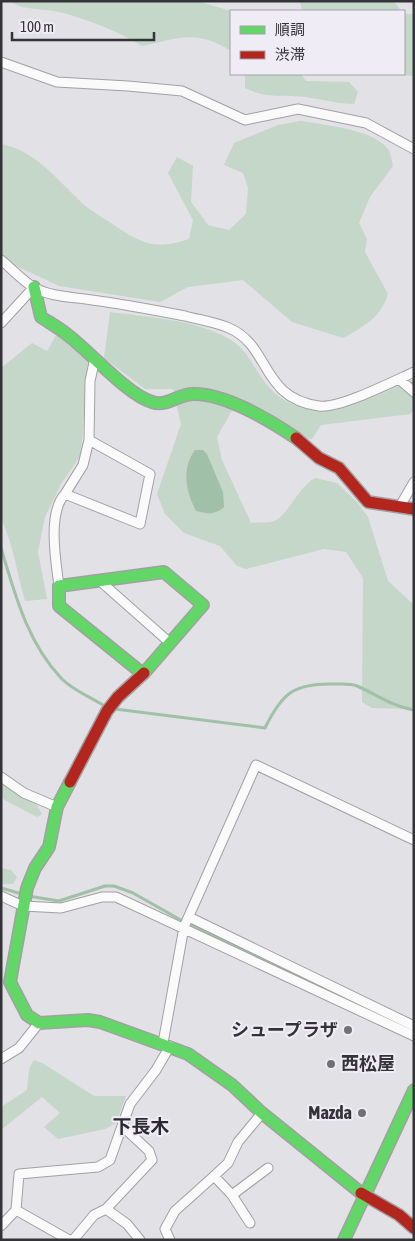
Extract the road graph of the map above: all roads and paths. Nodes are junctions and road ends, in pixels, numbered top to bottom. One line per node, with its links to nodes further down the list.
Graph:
1 (1, 62): 2 (street)
2 (414, 149)
3 (1, 260): 4 (street)
4 (34, 288): 5 (street); 6 (street); 8 (street)
5 (1, 323)
6 (95, 358): 10 (street); 13 (street)
7 (414, 372): 8 (street)
8 (399, 379): 9 (street)
9 (414, 392)
10 (89, 440): 12 (street); 12 (street)
11 (414, 482): 13 (street)
12 (65, 494): 16 (street)
13 (400, 506): 14 (street)
14 (414, 509)
15 (100, 580): 16 (street); 17 (street); 17 (street)
16 (59, 586): 18 (street)
17 (170, 642): 18 (street)
18 (143, 674): 20 (street)
19 (1, 777): 20 (street)
20 (57, 807): 23 (street)
21 (414, 840): 24 (street)
22 (1, 896): 23 (street)
23 (25, 898): 24 (street); 25 (street)
24 (186, 922): 27 (street); 28 (street); 29 (street)
25 (6, 980): 26 (street)
26 (39, 1023): 29 (street); 30 (street)
27 (414, 1026)
28 (414, 1036)
29 (166, 1044): 32 (street); 33 (street)
30 (1, 1059)
31 (414, 1090): 37 (street)
32 (262, 1113): 35 (street); 37 (street)
33 (122, 1126): 38 (street); 39 (street)
34 (268, 1168): 36 (street)
35 (214, 1176): 36 (street); 45 (street)
36 (232, 1195): 40 (street)
37 (365, 1196): 42 (street); 46 (street)
38 (106, 1209): 43 (street); 44 (street)
39 (16, 1210): 41 (street); 43 (street)
40 (250, 1223)
41 (1, 1226)
42 (414, 1228)
43 (70, 1240)
44 (140, 1240)
45 (170, 1240)
46 (344, 1240)

